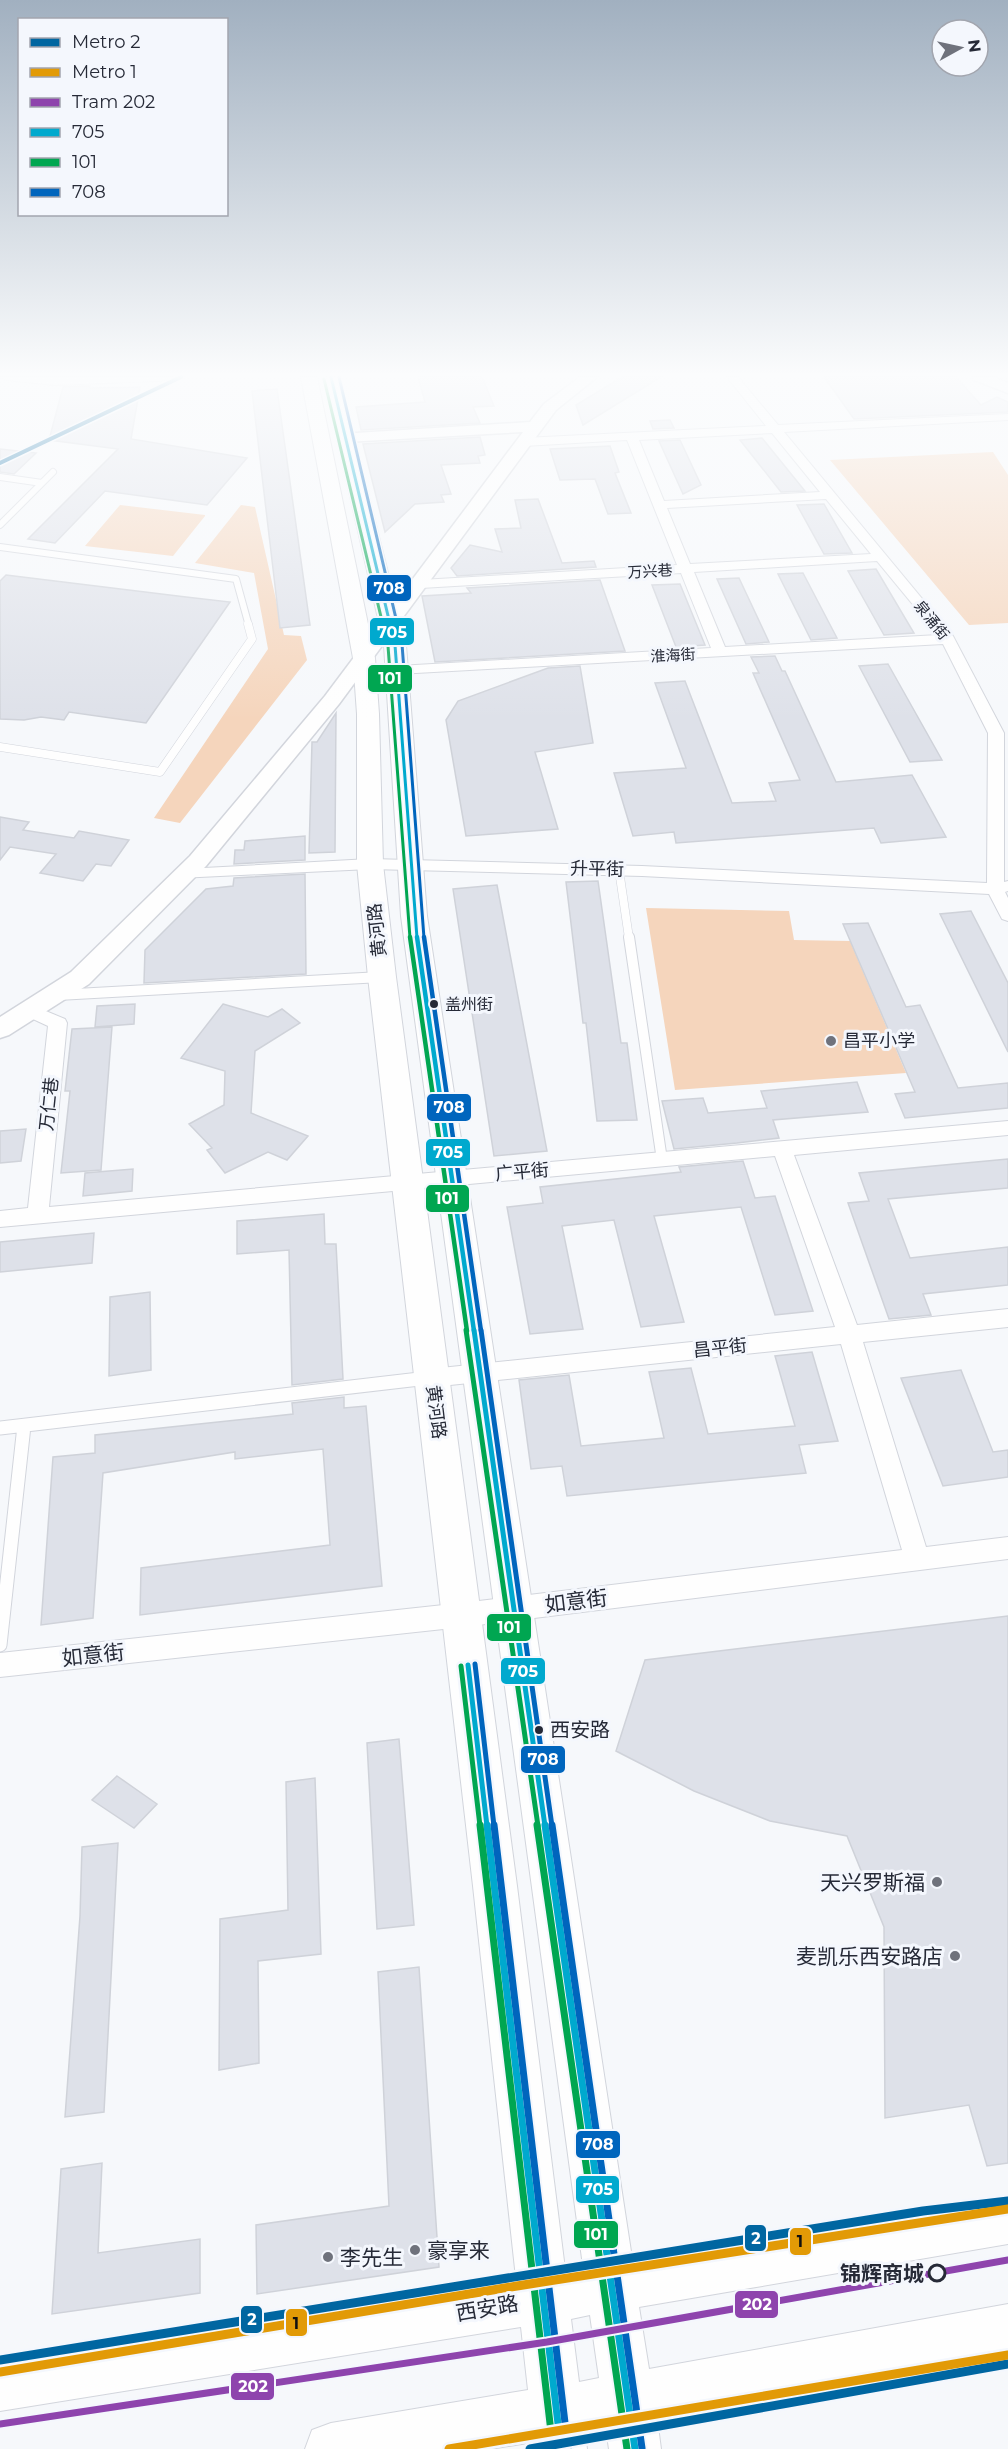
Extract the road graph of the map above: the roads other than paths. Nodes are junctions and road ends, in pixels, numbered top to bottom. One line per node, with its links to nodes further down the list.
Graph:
1 (34, 491): 9 (lane)
2 (331, 491): 17 (main road, 黄河路)
3 (359, 491): 14 (main road)
4 (488, 491): 13 (street)
5 (654, 491): 8 (street)
6 (826, 491): 7 (street, 泉涌街)
7 (829, 495): 8 (street); 11 (street, 泉涌街)
8 (659, 505): 12 (street)
9 (0, 525)
10 (0, 548): 20 (lane)
11 (879, 557): 12 (street, 万兴巷); 15 (street, 泉涌街)
12 (686, 570): 13 (street, 万兴巷); 16 (street)
13 (421, 584): 14 (street)
14 (389, 621): 17 (street); 18 (main road)
15 (948, 639): 16 (street, 淮海街); 19 (street, 泉涌街)
16 (720, 653): 18 (street, 淮海街)
17 (364, 658): 21 (main road, 黄河路); 24 (street)
18 (398, 670): 22 (main road)
19 (1002, 732): 25 (street, 泉涌街)
20 (0, 747)
21 (370, 864): 22 (street, 升平街); 24 (street, 升平街); 27 (main road, 黄河路)
22 (410, 865): 23 (street, 升平街); 34 (main road)
23 (619, 870): 25 (street, 升平街); 33 (lane)
24 (185, 874): 28 (street)
25 (1001, 888): 26 (street, 泉涌街)
26 (1008, 915)
27 (382, 977): 28 (lane); 35 (main road, 黄河路)
28 (52, 996): 29 (street)
29 (29, 1010): 30 (street); 36 (street, 万仁巷)
30 (0, 1029)
31 (1008, 1128): 32 (street, 广平街)
32 (782, 1149): 33 (street, 广平街); 39 (street)
33 (662, 1160): 34 (street, 广平街)
34 (451, 1178): 35 (street, 广平街); 40 (main road)
35 (407, 1182): 36 (street, 广平街); 41 (main road, 黄河路)
36 (38, 1215): 37 (street, 广平街)
37 (0, 1219)
38 (1008, 1318): 39 (street, 昌平街)
39 (849, 1334): 40 (street, 昌平街); 45 (street)
40 (479, 1373): 41 (street, 昌平街); 46 (main road)
41 (431, 1378): 42 (lane); 47 (main road, 黄河路)
42 (24, 1426): 43 (lane); 48 (lane)
43 (0, 1428)
44 (1008, 1548): 45 (street, 如意街)
45 (917, 1557): 46 (street, 如意街)
46 (513, 1608): 47 (street, 如意街); 51 (main road)
47 (462, 1615): 49 (street, 如意街); 52 (main road, 黄河路)
48 (0, 1645)
49 (0, 1665)
50 (1008, 2220): 51 (main road, 西安路)
51 (612, 2288): 52 (main road, 西安路); 55 (main road)
52 (543, 2298): 54 (main road, 西安路); 56 (main road, 黄河路)
53 (1008, 2329): 55 (main road)
54 (0, 2385)
55 (628, 2398): 56 (main road); 58 (main road)
56 (558, 2430): 57 (main road)
57 (331, 2449)
58 (635, 2449)

